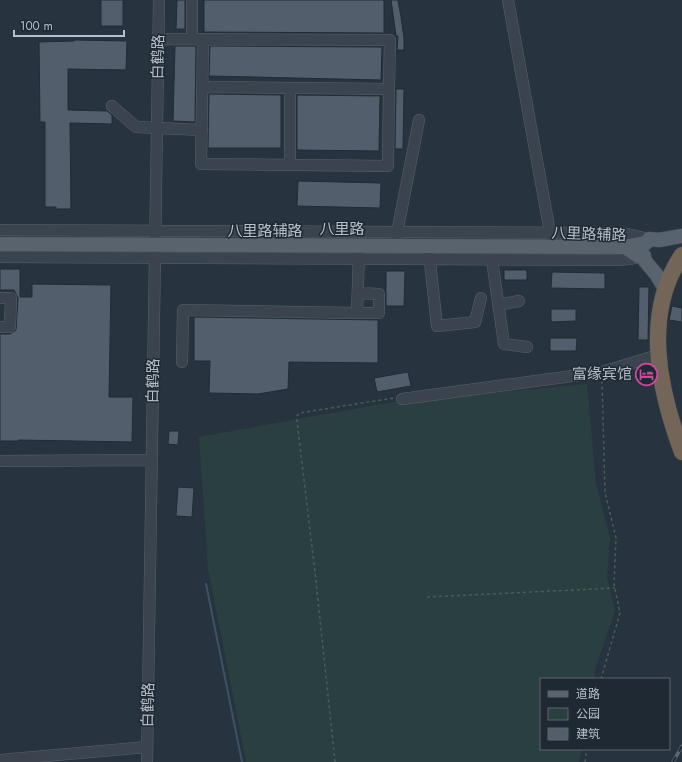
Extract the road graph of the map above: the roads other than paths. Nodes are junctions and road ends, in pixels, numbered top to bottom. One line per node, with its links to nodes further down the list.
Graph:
1 (159, 0): 4 (street, 白鹤路)
2 (192, 0): 5 (street)
3 (508, 0): 17 (street)
4 (158, 39): 5 (street); 11 (street, 白鹤路)
5 (197, 39): 6 (street); 8 (street)
6 (202, 87): 7 (street); 12 (street)
7 (290, 88): 8 (street); 13 (street)
8 (389, 89): 13 (street)
9 (112, 106): 11 (street)
10 (419, 120): 16 (street)
11 (157, 129): 12 (street); 15 (street, 白鹤路)
12 (202, 130): 13 (street)
13 (290, 165)
14 (0, 230): 15 (street, 八里路辅路)
15 (155, 230): 16 (street, 八里路辅路); 24 (street, 白鹤路)
16 (397, 232): 17 (street, 八里路辅路); 21 (street)
17 (550, 232): 19 (street, 八里路辅路); 22 (street)
18 (682, 236): 19 (main road, 八里路)
19 (649, 239): 23 (main road, 八里路)
20 (0, 244): 24 (main road, 八里路)
21 (394, 246): 25 (main road, 八里路); 26 (main road, 八里路)
22 (553, 247): 23 (main road, 八里路); 26 (main road, 八里路)
23 (625, 247): 28 (main road)
24 (155, 252): 25 (main road, 八里路); 29 (street); 46 (street, 白鹤路)
25 (359, 253): 26 (street, 八里路辅路); 32 (street)
26 (429, 253): 30 (street, 八里路辅路); 34 (street)
27 (682, 255): 31 (highway)
28 (644, 256): 30 (street, 八里路辅路); 31 (main road)
29 (0, 257)
30 (492, 260): 36 (street)
31 (665, 289): 40 (highway)
32 (358, 293): 37 (street); 37 (street)
33 (0, 298): 38 (street)
34 (481, 298)
35 (519, 301): 36 (street)
36 (498, 305): 39 (street)
37 (357, 313): 41 (street)
38 (0, 327)
39 (527, 347)
40 (658, 355): 42 (street); 43 (highway)
41 (182, 362)
42 (402, 398)
43 (673, 427): 44 (street); 45 (highway)
44 (682, 443)
45 (682, 452)
46 (152, 460): 47 (street); 48 (street, 白鹤路)
47 (0, 461)
48 (147, 747): 49 (street); 51 (street, 白鹤路)
49 (58, 759): 50 (street)
50 (0, 760)
51 (147, 762)

